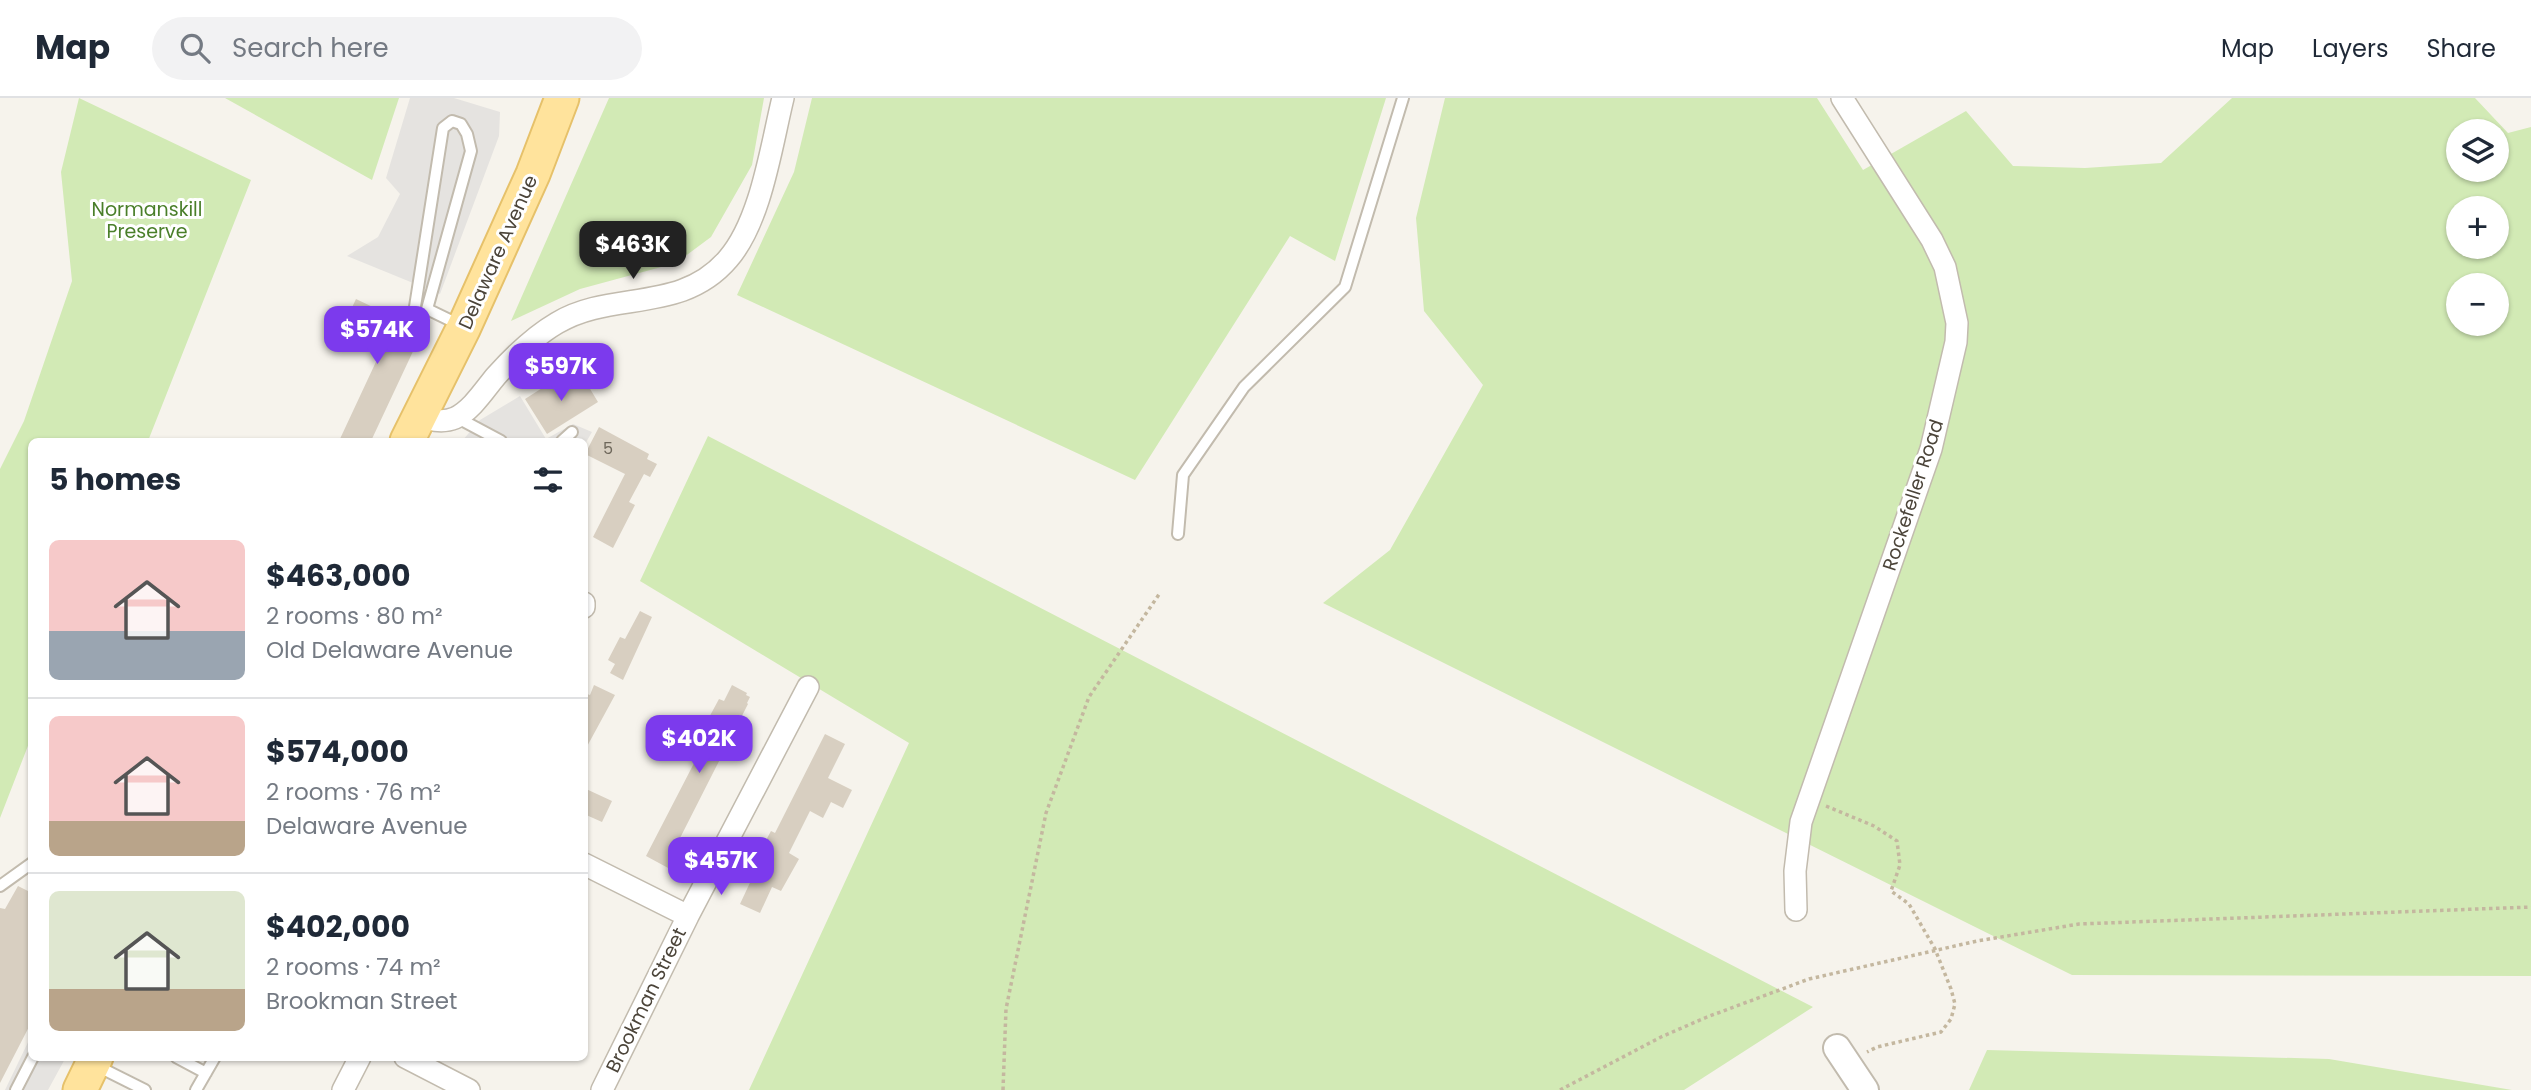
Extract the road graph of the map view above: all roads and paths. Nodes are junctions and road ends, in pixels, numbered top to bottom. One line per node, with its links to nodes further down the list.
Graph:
1 (562, 98): 6 (main road, Delaware Avenue)
2 (783, 98): 7 (street)
3 (1403, 98): 12 (lane)
4 (1842, 98): 15 (street, Rockefeller Road)
5 (409, 324): 6 (lane)
6 (464, 327): 8 (main road, Delaware Avenue)
7 (456, 417): 8 (street); 10 (lane)
8 (413, 429)
9 (572, 432): 11 (lane)
10 (495, 438)
11 (565, 438)
12 (1178, 534)
13 (1160, 593): 37 (path)
14 (808, 687): 21 (street, Brookman Street)
15 (1810, 799): 20 (street, Rockefeller Road); 22 (path)
16 (28, 866): 18 (lane)
17 (588, 866): 21 (street)
18 (0, 886)
19 (2531, 907): 22 (path)
20 (1796, 910)
21 (688, 916): 36 (street, Brookman Street)
22 (1935, 949): 23 (path); 38 (path)
23 (1841, 1055): 39 (street)
24 (31, 1061): 31 (lane)
25 (184, 1061): 30 (lane)
26 (213, 1061): 30 (lane)
27 (358, 1061): 34 (street)
28 (413, 1061): 35 (street)
29 (90, 1070): 32 (lane)
30 (206, 1073): 33 (lane)
31 (16, 1090)
32 (145, 1090)
33 (196, 1090)
34 (343, 1090)
35 (468, 1090)
36 (602, 1090)
37 (1003, 1090)
38 (1560, 1090)
39 (1865, 1090)

